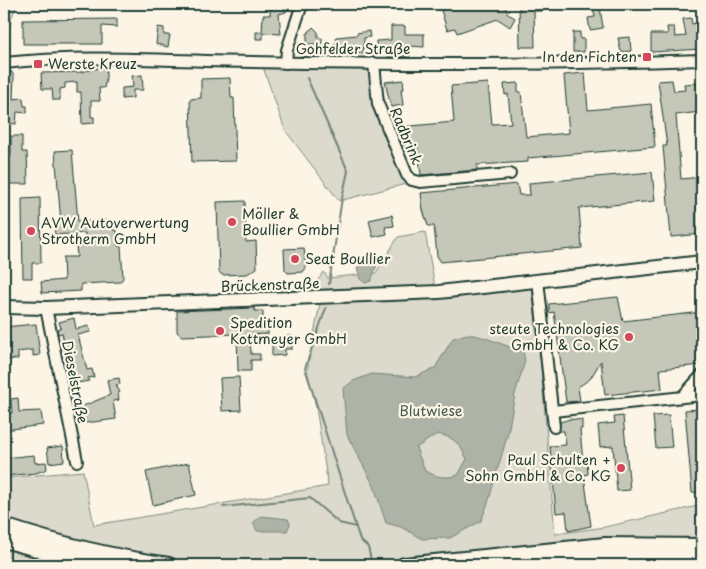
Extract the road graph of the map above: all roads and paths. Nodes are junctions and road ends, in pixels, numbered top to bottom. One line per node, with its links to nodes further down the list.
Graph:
1 (302, 4): 3 (street)
2 (702, 60): 5 (street, Gohfelder Straße)
3 (286, 62): 4 (street, Gohfelder Straße); 5 (street, Gohfelder Straße)
4 (4, 63)
5 (374, 63): 6 (street, Radbrink)
6 (510, 174)
7 (702, 262): 8 (main road, Brückenstraße)
8 (538, 280): 10 (main road, Brückenstraße); 14 (street)
9 (4, 307): 10 (main road, Brückenstraße)
10 (46, 308): 16 (street, Dieselstraße)
11 (702, 375): 13 (street)
12 (702, 395): 13 (street)
13 (682, 397): 14 (street)
14 (553, 411): 15 (street)
15 (554, 427)
16 (77, 460)
17 (4, 526): 22 (highway)
18 (4, 540): 21 (highway)
19 (702, 546): 23 (highway)
20 (702, 560): 24 (highway)
21 (95, 565)
22 (169, 565)
23 (404, 565)
24 (521, 565)

